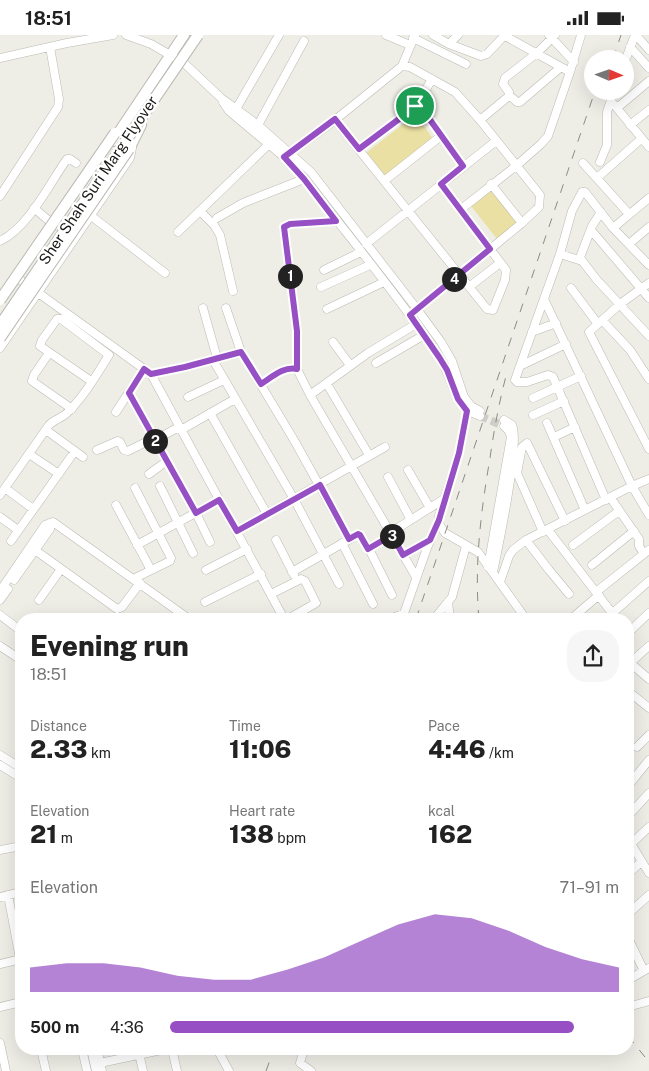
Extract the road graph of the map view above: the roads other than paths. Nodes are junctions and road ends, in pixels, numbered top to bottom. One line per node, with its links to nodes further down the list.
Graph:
1 (113, 35): 18 (street)
2 (126, 35): 23 (street)
3 (184, 35): 23 (highway)
4 (192, 35): 114 (highway, Sher Shah Suri Marg Flyover)
5 (198, 35): 118 (highway, Sher Shah Suri Marg Flyover, bridge)
6 (204, 35): 26 (highway)
7 (279, 35): 39 (street)
8 (386, 35): 15 (street)
9 (433, 35): 17 (street)
10 (458, 35): 17 (street)
11 (505, 35): 17 (street); 22 (street)
12 (582, 35): 25 (street)
13 (636, 35): 19 (street); 21 (street)
14 (552, 36): 22 (street); 25 (street)
15 (413, 40): 27 (street); 28 (street)
16 (304, 41): 45 (street)
17 (449, 44)
18 (50, 47): 24 (street); 64 (street)
19 (630, 47): 20 (street); 30 (street)
20 (629, 50)
21 (649, 50)
22 (537, 53): 29 (street); 34 (street)
23 (170, 55): 26 (street); 41 (highway)
24 (0, 59)
25 (574, 62): 31 (street)
26 (184, 63): 35 (street); 44 (highway)
27 (466, 64)
28 (402, 66): 32 (street); 42 (street)
29 (561, 67): 31 (street); 34 (street)
30 (649, 68)
31 (570, 72): 58 (street)
32 (432, 79): 37 (street); 43 (street)
33 (649, 81): 38 (street)
34 (509, 95): 43 (street)
35 (221, 98): 39 (street); 50 (street)
36 (611, 101): 38 (street); 54 (street)
37 (418, 103): 47 (street); 52 (street)
38 (617, 108): 46 (street)
39 (236, 109): 45 (street)
40 (649, 110): 46 (street)
41 (132, 113): 77 (highway); 106 (highway, bridge)
42 (335, 119): 52 (street); 53 (street)
43 (480, 120): 48 (street)
44 (141, 125): 51 (highway); 102 (highway)
45 (258, 125): 53 (street)
46 (630, 125): 49 (street)
47 (441, 136): 57 (street); 61 (street)
48 (496, 141): 57 (street); 58 (street)
49 (646, 142): 59 (street)
50 (269, 145): 53 (street); 69 (street)
51 (131, 146): 73 (street); 123 (highway, bridge)
52 (359, 149): 61 (street)
53 (287, 155): 60 (street); 67 (street)
54 (600, 162)
55 (76, 163): 66 (street)
56 (584, 163): 59 (street)
57 (463, 166): 62 (street)
58 (516, 166): 63 (street); 76 (street)
59 (596, 178): 72 (street)
60 (304, 179): 74 (street); 75 (street)
61 (384, 181): 70 (street)
62 (441, 184): 68 (street); 70 (street)
63 (491, 184): 68 (street); 76 (street)
64 (0, 196)
65 (649, 198): 72 (street)
66 (34, 208): 77 (street); 82 (street)
67 (339, 209): 75 (street); 83 (street)
68 (460, 210): 85 (street)
69 (200, 211): 81 (street); 103 (street)
70 (408, 211): 83 (street); 94 (street)
71 (601, 212): 79 (street); 80 (street); 87 (street)
72 (629, 214): 79 (street)
73 (90, 215): 93 (street); 102 (street)
74 (217, 218)
75 (334, 218): 86 (street); 135 (street)
76 (522, 223): 85 (street)
77 (56, 226): 95 (highway)
78 (649, 227): 84 (street)
79 (614, 228): 84 (street)
80 (590, 230): 88 (street); 101 (street)
81 (178, 233)
82 (0, 241)
83 (366, 244): 112 (street)
84 (629, 244): 89 (street)
85 (490, 249): 90 (street); 94 (street)
86 (361, 252): 91 (street); 92 (street)
87 (560, 254): 88 (street); 105 (street)
88 (580, 258): 107 (street)
89 (647, 260)
90 (500, 263): 99 (street); 99 (street)
91 (370, 265): 96 (street); 98 (street)
92 (324, 269)
93 (165, 273)
94 (459, 275): 99 (street); 112 (street)
95 (19, 279): 102 (street); 108 (highway)
96 (384, 282): 111 (street); 113 (street)
97 (649, 283): 101 (street)
98 (321, 287)
99 (468, 287)
100 (571, 288): 115 (street)
101 (641, 289): 104 (street); 107 (street)
102 (34, 290): 119 (highway); 126 (street); 127 (street)
103 (233, 291)
104 (649, 298)
105 (544, 299): 116 (street); 120 (street)
106 (0, 300)
107 (620, 304): 115 (street); 122 (street)
108 (0, 307)
109 (203, 308): 130 (street)
110 (226, 308): 128 (street)
111 (326, 309)
112 (417, 309): 113 (street); 150 (street)
113 (410, 315): 117 (street)
114 (0, 316)
115 (600, 322): 138 (street); 164 (street)
116 (556, 323): 120 (street); 125 (street)
117 (416, 324): 121 (street); 132 (street)
118 (0, 325)
119 (0, 332)
120 (532, 332): 133 (street)
121 (424, 335): 131 (street); 150 (street)
122 (649, 336)
123 (0, 338)
124 (333, 342): 132 (street)
125 (566, 344): 133 (street); 137 (street)
126 (0, 348)
127 (111, 352): 129 (street); 134 (street); 140 (street)
128 (241, 352): 130 (street); 141 (street)
129 (49, 353): 140 (street); 151 (street)
130 (215, 359): 136 (street); 139 (street)
131 (376, 363)
132 (350, 365): 142 (street)
133 (520, 366): 143 (street)
134 (144, 369): 136 (street); 144 (street)
135 (297, 369): 141 (street); 145 (street)
136 (151, 374): 159 (street)
137 (581, 376): 143 (street); 179 (street)
138 (649, 379)
139 (224, 380): 146 (street); 148 (street)
140 (91, 381): 151 (street)
141 (261, 384): 177 (street)
142 (327, 384): 145 (street); 168 (street)
143 (557, 387): 147 (street); 149 (street)
144 (129, 393): 152 (street); 162 (street)
145 (310, 395): 171 (street)
146 (188, 397)
147 (533, 398)
148 (235, 399): 153 (street); 182 (street)
149 (564, 401): 155 (street); 158 (street)
150 (469, 408): 154 (street); 183 (street)
151 (72, 409): 160 (street)
152 (116, 412)
153 (210, 413): 159 (street); 192 (street)
154 (480, 413)
155 (533, 415)
156 (504, 423): 226 (street)
157 (547, 423): 161 (street)
158 (575, 427): 161 (street); 184 (street)
159 (180, 429): 162 (street); 185 (street)
160 (46, 430): 166 (street); 167 (street)
161 (554, 437): 189 (street)
162 (155, 439): 165 (street); 170 (street)
163 (385, 447): 168 (street)
164 (649, 449)
165 (98, 450)
166 (75, 451): 169 (street); 173 (street)
167 (29, 453): 173 (street); 181 (street)
168 (370, 455): 171 (street)
169 (83, 457)
170 (167, 461): 174 (street); 191 (street)
171 (352, 466): 177 (street); 205 (street)
172 (408, 470): 187 (street)
173 (59, 474): 188 (street)
174 (149, 474)
175 (388, 477): 195 (street)
176 (649, 479): 179 (street)
177 (320, 485): 182 (street); 210 (street)
178 (160, 486): 199 (street)
179 (632, 486): 184 (street); 193 (street)
180 (134, 488): 204 (street)
181 (2, 492): 188 (street)
182 (294, 499): 192 (street); 220 (street)
183 (444, 499): 187 (street); 196 (street)
184 (608, 499): 189 (street); 190 (street)
185 (219, 500): 191 (street); 201 (street)
186 (116, 505): 212 (street)
187 (430, 508): 195 (street)
188 (33, 509): 200 (street)
189 (585, 510): 197 (street)
190 (619, 511): 203 (street); 213 (street)
191 (196, 513): 199 (street); 211 (street)
192 (267, 514): 201 (street)
193 (649, 515)
194 (0, 517): 200 (street)
195 (411, 520): 205 (street)
196 (439, 520): 207 (street); 214 (street)
197 (565, 521): 202 (street); 202 (street)
198 (50, 523): 217 (street); 230 (street); 235 (street)
199 (178, 523): 204 (street); 219 (street)
200 (18, 530): 209 (street)
201 (237, 531): 215 (street)
202 (546, 531): 208 (street); 239 (street)
203 (634, 531): 218 (street); 222 (street)
204 (158, 533): 212 (street); 224 (street)
205 (391, 534): 216 (street); 221 (street)
206 (276, 540): 227 (street)
207 (430, 540): 221 (street); 229 (street)
208 (526, 540): 233 (street); 238 (street)
209 (11, 541)
210 (346, 541): 216 (street); 220 (street); 245 (street)
211 (210, 542)
212 (137, 545): 224 (street)
213 (573, 545)
214 (466, 546): 226 (street); 244 (street)
215 (247, 549): 225 (street); 228 (street)
216 (368, 549): 240 (street)
217 (34, 550): 223 (street); 235 (street)
218 (647, 552): 239 (street)
219 (193, 553)
220 (322, 554): 227 (street); 234 (street)
221 (403, 555): 229 (street)
222 (592, 565)
223 (61, 569): 230 (street); 242 (street)
224 (151, 570): 230 (street)
225 (206, 570)
226 (490, 570): 233 (street)
227 (292, 572): 231 (street)
228 (261, 574): 237 (street); 243 (street)
229 (416, 577): 249 (street)
230 (136, 581): 246 (street)
231 (297, 581): 237 (street); 248 (street)
232 (649, 581): 255 (street)
233 (500, 582): 252 (street)
234 (339, 584)
235 (7, 585): 236 (street); 241 (street)
236 (0, 591)
237 (271, 594): 247 (street)
238 (569, 594)
239 (597, 594): 253 (street); 254 (street)
240 (392, 595)
241 (0, 600)
242 (40, 600)
243 (205, 602)
244 (448, 602): 250 (street); 251 (street)
245 (373, 605)
246 (181, 613)
247 (282, 613)
248 (297, 613)
249 (404, 613)
250 (439, 613)
251 (449, 613)
252 (522, 613)
253 (577, 613)
254 (607, 613)
255 (612, 613)
256 (649, 613): 259 (street)
257 (0, 615): 258 (street)
258 (15, 626)
259 (634, 627)
260 (0, 645): 262 (street)
261 (649, 646): 263 (street)
262 (15, 656)
263 (634, 658)
264 (634, 666): 265 (street)
265 (649, 679)
266 (634, 697): 267 (street)
267 (649, 708)
268 (649, 735): 269 (street)
269 (636, 747)
270 (0, 755): 272 (street)
271 (649, 760): 275 (street)
272 (15, 764)
273 (0, 765): 274 (street)
274 (15, 774)
275 (634, 779)
276 (649, 793): 277 (street)
277 (634, 809)
278 (649, 827): 279 (street)
279 (634, 838)
280 (15, 847): 282 (street)
281 (634, 848): 285 (street)
282 (0, 850)
283 (15, 852): 284 (street)
284 (0, 855)
285 (646, 866): 286 (street)
286 (634, 871)
287 (649, 895): 289 (street)
288 (4, 896): 290 (street)
289 (634, 909)
290 (15, 937)
291 (634, 949): 294 (street)
292 (15, 960): 293 (street)
293 (0, 964)
294 (646, 970): 295 (street)
295 (634, 977)
296 (649, 1001): 298 (street)
297 (15, 1003): 299 (street)
298 (634, 1005)
299 (0, 1007)
300 (0, 1045): 310 (street)
301 (42, 1055): 311 (street)
302 (83, 1055): 312 (street)
303 (92, 1055): 313 (street)
304 (131, 1055): 309 (street)
305 (140, 1055): 314 (street)
306 (173, 1055): 315 (street)
307 (220, 1055): 316 (street)
308 (302, 1055): 317 (street)
309 (101, 1067)
310 (6, 1071)
311 (46, 1071)
312 (86, 1071)
313 (96, 1071)
314 (143, 1071)
315 (177, 1071)
316 (229, 1071)
317 (311, 1071)

